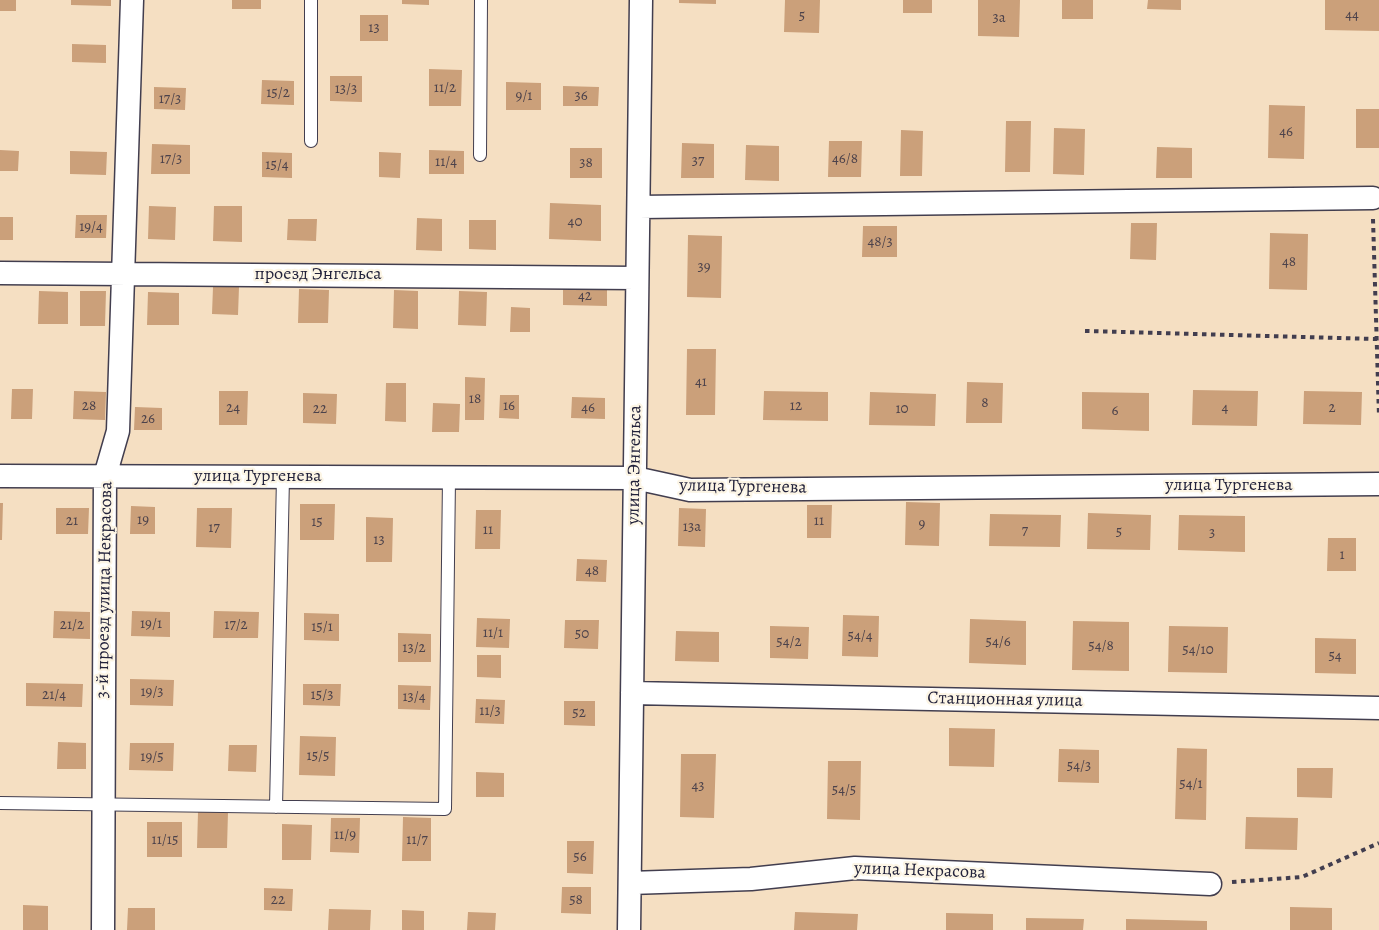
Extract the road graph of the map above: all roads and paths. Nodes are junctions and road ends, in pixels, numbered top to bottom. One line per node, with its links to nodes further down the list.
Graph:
1 (132, 0): 10 (street, 3-й проезд улица Некрасова)
2 (311, 0): 5 (lane)
3 (481, 0): 6 (lane)
4 (641, 0): 8 (street, улица Энгельса)
5 (311, 141)
6 (480, 155)
7 (1372, 198): 8 (street); 13 (path)
8 (639, 207): 11 (street, улица Энгельса)
9 (0, 273): 10 (street, проезд Энгельса)
10 (123, 274): 11 (street, проезд Энгельса); 16 (street, 3-й проезд улица Некрасова)
11 (636, 278): 19 (street, улица Энгельса)
12 (1085, 330): 13 (path)
13 (1377, 339): 14 (path)
14 (1379, 416)
15 (0, 476): 16 (street, улица Тургенева)
16 (105, 476): 17 (street, улица Тургенева); 24 (street, 3-й проезд улица Некрасова)
17 (283, 477): 18 (street, улица Тургенева); 25 (lane)
18 (449, 478): 19 (street, улица Тургенева); 25 (lane)
19 (635, 478): 20 (street, улица Тургенева); 21 (street, улица Энгельса)
20 (1379, 484)
21 (632, 693): 22 (street, Станционная улица); 27 (street, улица Энгельса)
22 (1379, 708)
23 (0, 803): 24 (lane)
24 (103, 804): 25 (lane); 29 (street, 3-й проезд улица Некрасова)
25 (276, 807)
26 (1379, 843): 28 (path)
27 (630, 883): 28 (street, улица Некрасова); 30 (street, улица Энгельса)
28 (1210, 884)
29 (102, 930)
30 (629, 930)

